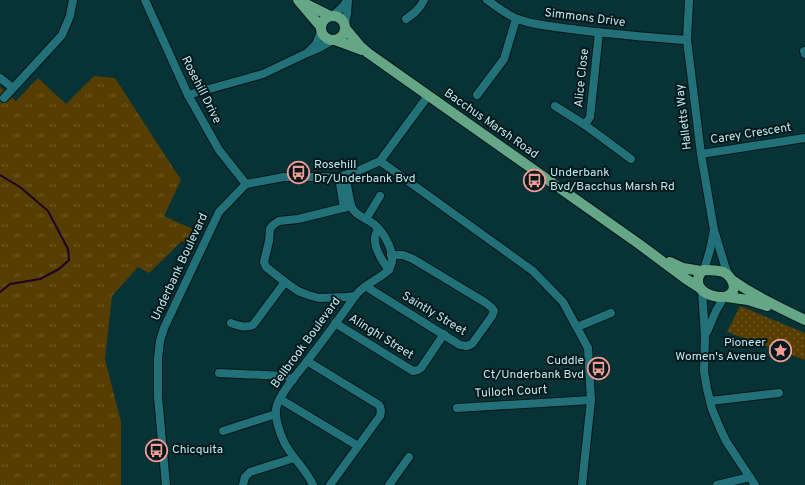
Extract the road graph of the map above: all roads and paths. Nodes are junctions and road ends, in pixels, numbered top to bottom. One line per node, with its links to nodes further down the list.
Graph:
1 (73, 0): 19 (street)
2 (145, 0): 20 (street, Rosehill Drive)
3 (347, 0): 8 (street); 11 (street)
4 (424, 0): 9 (street)
5 (487, 0): 10 (street, Simmons Drive)
6 (689, 0): 15 (street, Halletts Way)
7 (299, 1): 8 (main road); 12 (main road)
8 (331, 16): 11 (main road); 12 (main road)
9 (406, 19)
10 (516, 19): 13 (street, Simmons Drive); 21 (street)
11 (345, 26): 14 (main road); 17 (main road, Bacchus Marsh Road)
12 (321, 30): 14 (main road); 16 (street)
13 (599, 32): 15 (street, Simmons Drive); 25 (street, Alice Close)
14 (334, 40): 16 (street); 17 (main road, Bacchus Marsh Road)
15 (687, 40): 27 (street, Halletts Way)
16 (307, 53): 20 (street)
17 (368, 53): 22 (main road, Bacchus Marsh Road)
18 (0, 78): 19 (street)
19 (13, 88): 23 (street)
20 (188, 95): 31 (street, Rosehill Drive)
21 (477, 95)
22 (428, 96): 29 (street); 37 (main road, Bacchus Marsh Road)
23 (4, 98)
24 (555, 106): 25 (street, Alice Close)
25 (585, 125): 28 (street, Alice Close)
26 (805, 138): 27 (street, Carey Crescent)
27 (701, 154): 36 (street, Halletts Way)
28 (631, 159)
29 (380, 161): 30 (street); 52 (street)
30 (342, 176): 31 (street); 33 (street)
31 (246, 184): 69 (street, Underbank Boulevard)
32 (380, 196): 34 (street)
33 (347, 207): 34 (street); 42 (street)
34 (366, 219): 35 (street)
35 (378, 228): 38 (street); 39 (street)
36 (714, 230): 40 (street, Halletts Way); 41 (street, Halletts Way)
37 (639, 244): 40 (main road, Bacchus Marsh Road); 44 (main road, Bacchus Marsh Road)
38 (391, 255): 39 (street); 53 (street, Saintly Street)
39 (389, 270): 43 (street, Bellbrook Boulevard)
40 (703, 271): 41 (main road); 44 (main road)
41 (731, 278): 46 (main road); 47 (main road)
42 (284, 282): 45 (street); 50 (street)
43 (366, 286): 45 (street, Bellbrook Boulevard); 53 (street, Saintly Street)
44 (701, 289): 46 (main road); 54 (street)
45 (355, 296): 51 (street, Bellbrook Boulevard)
46 (726, 297): 47 (main road); 54 (street)
47 (785, 311): 49 (main road)
48 (611, 313): 52 (street)
49 (805, 320)
50 (231, 323)
51 (335, 323): 53 (street, Alinghi Street); 55 (street, Bellbrook Boulevard)
52 (577, 327): 60 (street)
53 (444, 334)
54 (706, 337): 61 (street)
55 (307, 361): 57 (street, Bellbrook Boulevard); 65 (street)
56 (219, 373): 57 (street)
57 (293, 380): 59 (street, Bellbrook Boulevard)
58 (779, 394): 61 (street)
59 (280, 399): 63 (street, Bellbrook Boulevard); 65 (street)
60 (591, 400): 62 (street, Tulloch Court); 74 (street)
61 (710, 401): 68 (street)
62 (456, 408)
63 (276, 414): 64 (street); 67 (street)
64 (223, 431)
65 (358, 446): 72 (street)
66 (409, 457): 73 (street)
67 (294, 458): 70 (street); 71 (street)
68 (750, 477): 75 (street); 76 (street)
69 (166, 485)
70 (243, 485)
71 (313, 485)
72 (330, 485)
73 (389, 485)
74 (582, 485)
75 (717, 485)
76 (755, 485)

